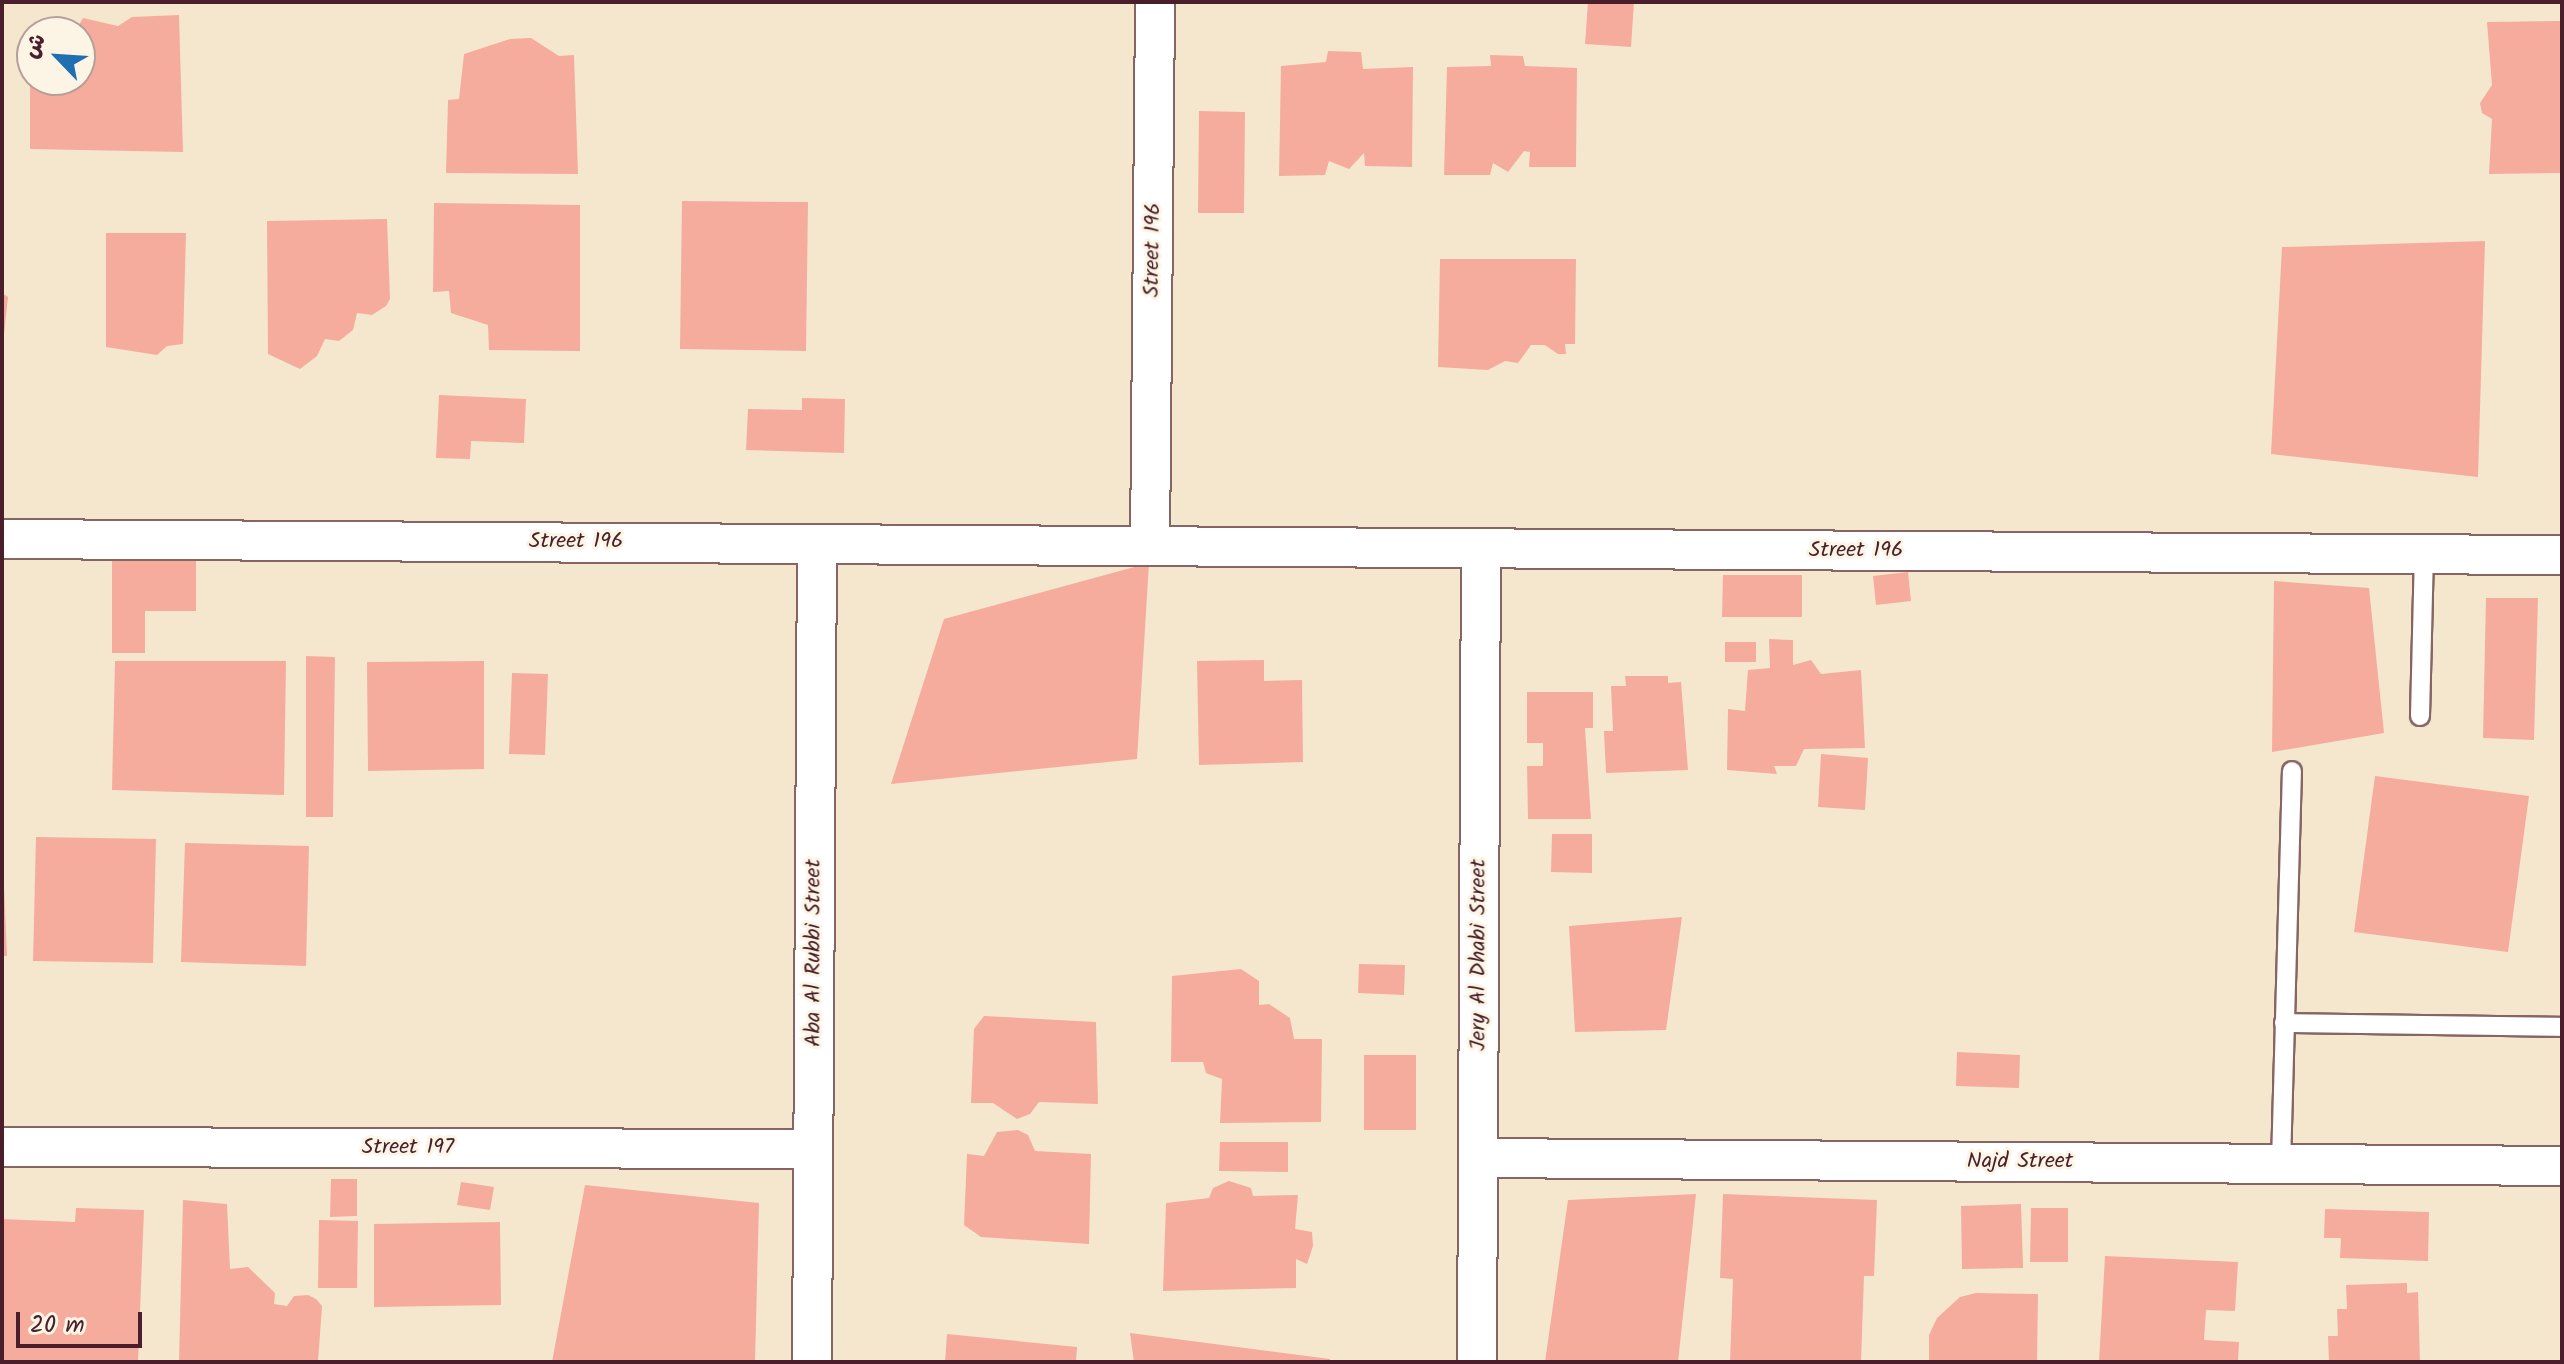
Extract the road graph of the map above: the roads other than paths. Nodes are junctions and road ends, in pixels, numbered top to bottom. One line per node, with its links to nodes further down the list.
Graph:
1 (1155, 2): 4 (street, Street 196)
2 (2, 539): 3 (street, Street 196)
3 (817, 544): 4 (street, Street 196); 13 (street, Aba Al Rubbi Street)
4 (1150, 546): 5 (street, Street 196)
5 (1481, 548): 6 (street, Street 196); 14 (street, Jery Al Dhabi Street)
6 (2424, 554): 7 (street, Street 196); 8 (lane)
7 (2562, 555)
8 (2420, 716)
9 (2292, 771): 10 (lane)
10 (2284, 1023): 11 (lane); 15 (lane)
11 (2562, 1027)
12 (2, 1147): 13 (street, Street 197)
13 (813, 1149): 17 (street, Aba Al Rubbi Street)
14 (1478, 1158): 15 (street, Najd Street); 18 (street, Jery Al Dhabi Street)
15 (2281, 1163): 16 (street, Najd Street)
16 (2562, 1166)
17 (812, 1362)
18 (1477, 1362)

